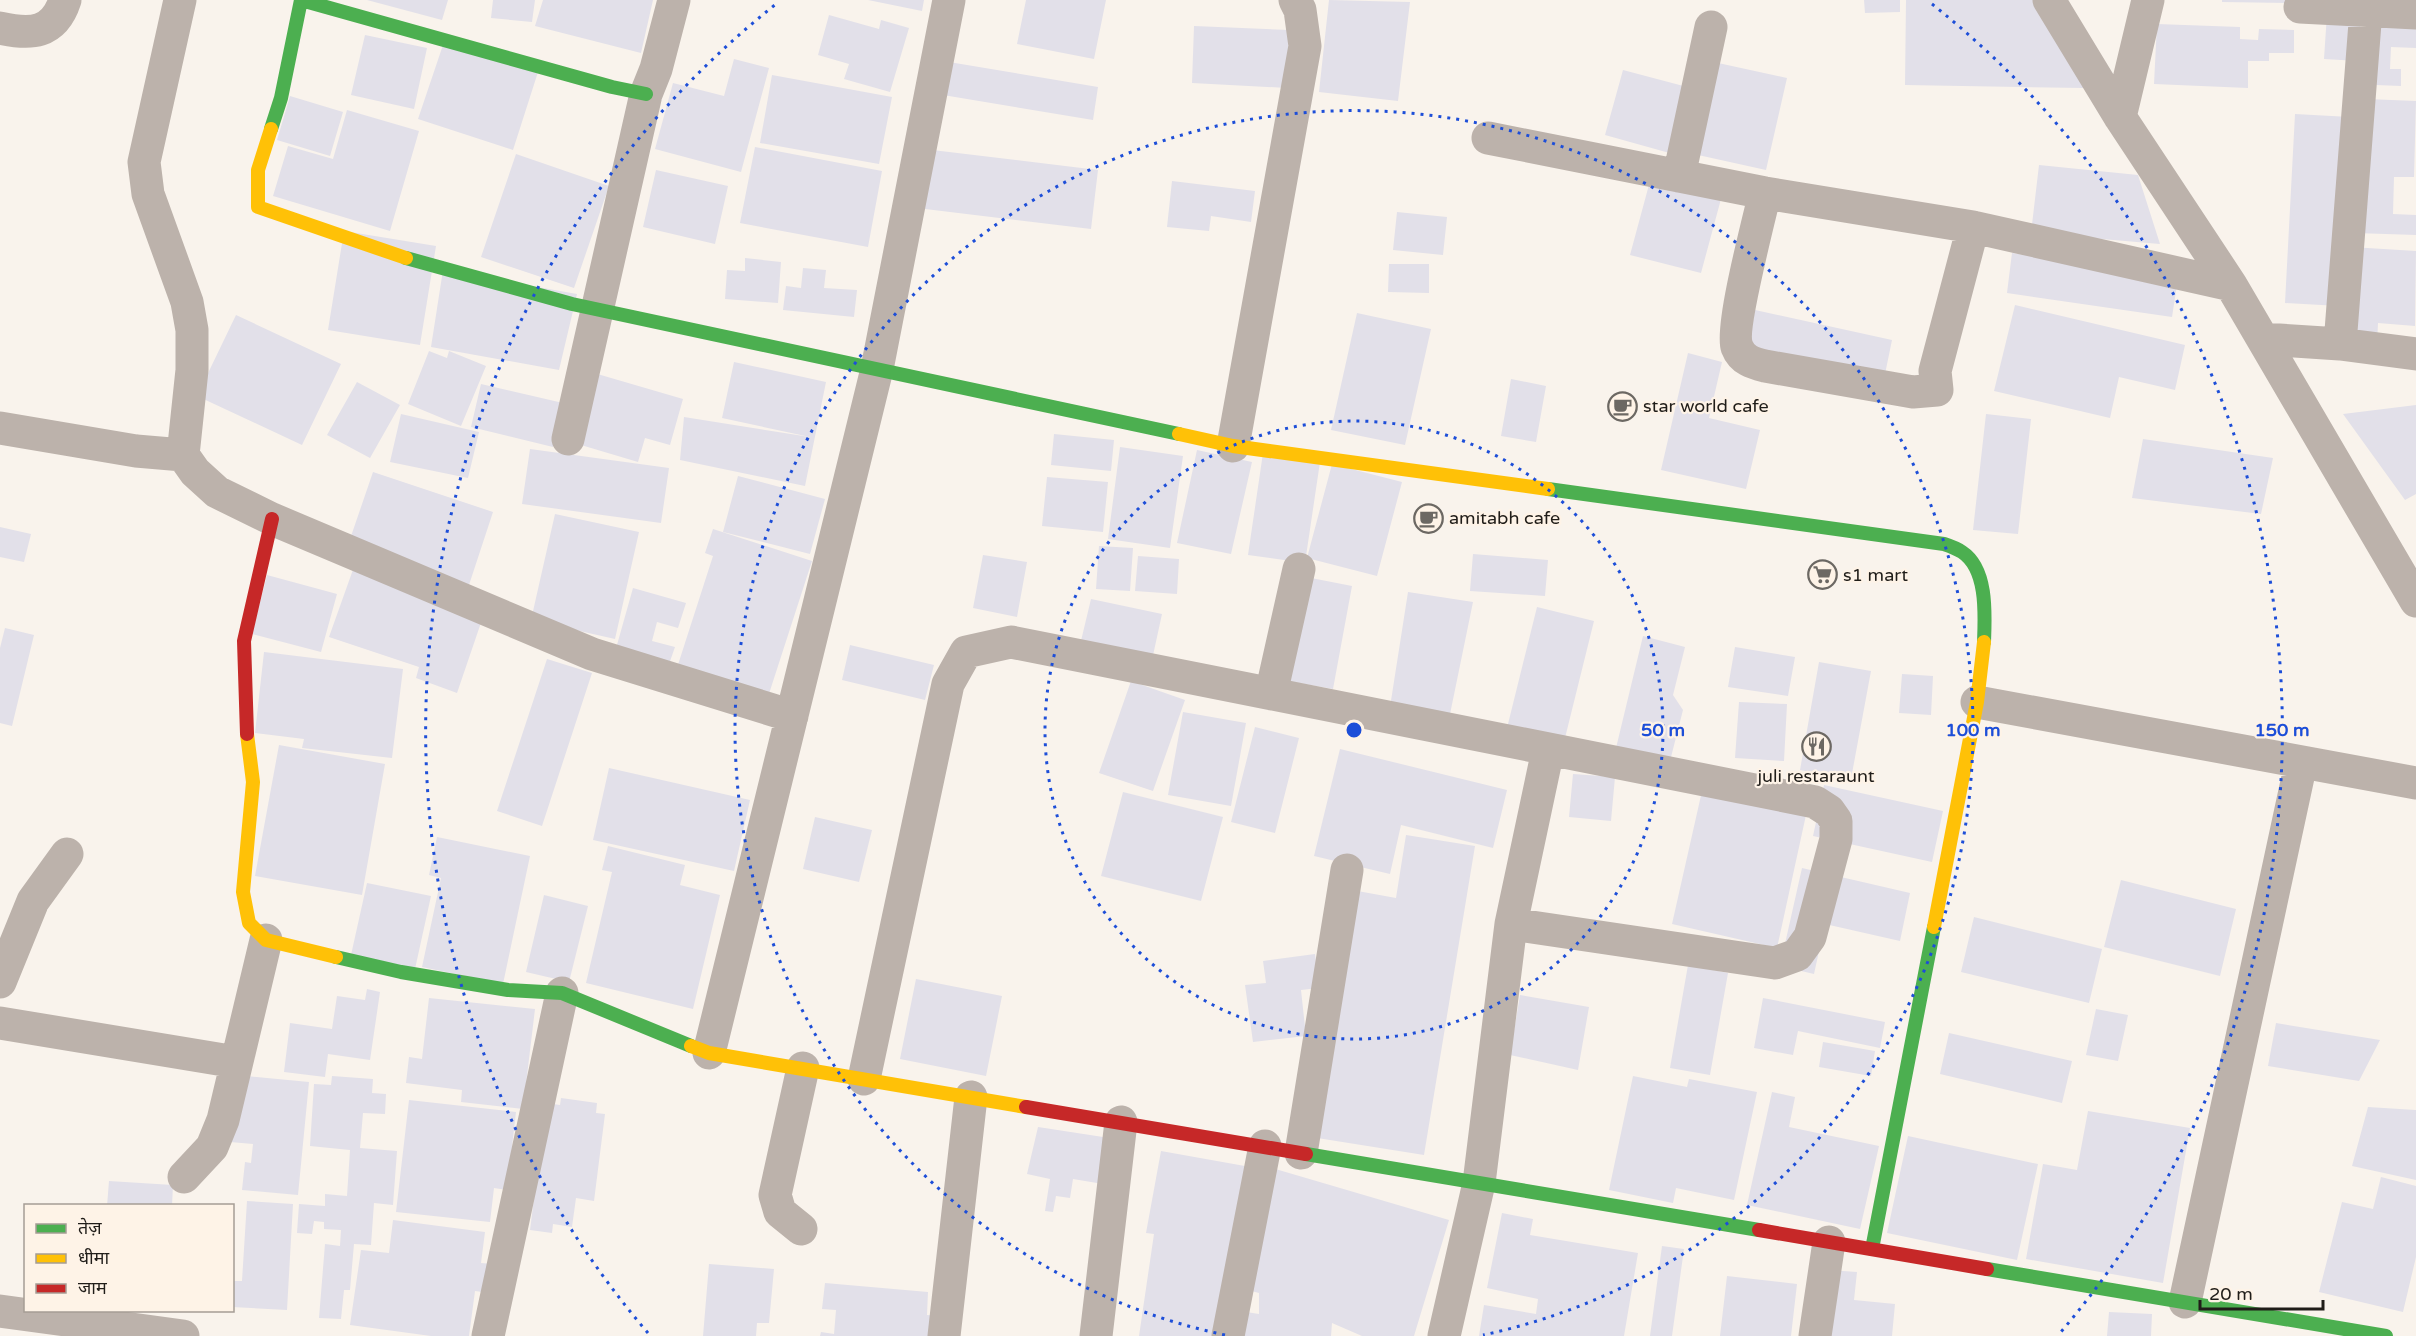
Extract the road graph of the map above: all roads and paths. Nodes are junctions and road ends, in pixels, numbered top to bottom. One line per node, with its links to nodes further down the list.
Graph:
1 (65, 0): 13 (street)
2 (180, 0): 29 (street)
3 (300, 0): 14 (street); 21 (street)
4 (674, 0): 14 (street)
5 (949, 0): 25 (street)
6 (1295, 0): 28 (street)
7 (2049, 0): 15 (street)
8 (2148, 0): 15 (street)
9 (2301, 7): 10 (street)
10 (2366, 10): 11 (street); 23 (street)
11 (2416, 13)
12 (1711, 27): 17 (street)
13 (0, 28)
14 (646, 94): 21 (street)
15 (2120, 117): 20 (street)
16 (1488, 138): 17 (street)
17 (1680, 176): 18 (street)
18 (1765, 193): 19 (street); 19 (street)
19 (1972, 227): 20 (street)
20 (2231, 285): 22 (street)
21 (597, 310): 25 (street); 27 (street)
22 (2263, 339): 23 (street); 32 (street)
23 (2340, 344): 24 (street)
24 (2416, 354)
25 (877, 369): 28 (street); 35 (street)
26 (0, 428): 29 (street)
27 (568, 439)
28 (1233, 446): 34 (street)
29 (183, 455): 30 (street)
30 (272, 519): 35 (street); 43 (street)
31 (1299, 569): 33 (street)
32 (2416, 601)
33 (1271, 694): 36 (street); 50 (street)
34 (1977, 702): 37 (street); 59 (street)
35 (792, 716): 47 (street)
36 (1548, 750): 41 (street); 41 (street)
37 (2301, 763): 38 (street); 60 (street)
38 (2416, 783)
39 (67, 854): 42 (street)
40 (1347, 870): 54 (street)
41 (1512, 924): 56 (street)
42 (11, 931): 44 (street)
43 (266, 940): 45 (street); 48 (street)
44 (0, 982)
45 (562, 993): 47 (street); 63 (street)
46 (0, 1023): 48 (street)
47 (709, 1053): 49 (street)
48 (236, 1062): 55 (street)
49 (803, 1068): 50 (street); 57 (street)
50 (864, 1078): 51 (street)
51 (971, 1097): 52 (street); 64 (street)
52 (1121, 1122): 53 (street); 65 (street)
53 (1265, 1146): 54 (street); 66 (street)
54 (1301, 1153): 56 (street)
55 (184, 1177)
56 (1479, 1183): 58 (street); 67 (street)
57 (801, 1229)
58 (1829, 1242): 59 (street); 68 (street)
59 (1872, 1249): 60 (street)
60 (2185, 1302): 69 (street)
61 (0, 1311): 62 (street)
62 (183, 1336)
63 (488, 1336)
64 (944, 1336)
65 (1096, 1336)
66 (1228, 1336)
67 (1444, 1336)
68 (1815, 1336)
69 (2386, 1336)

